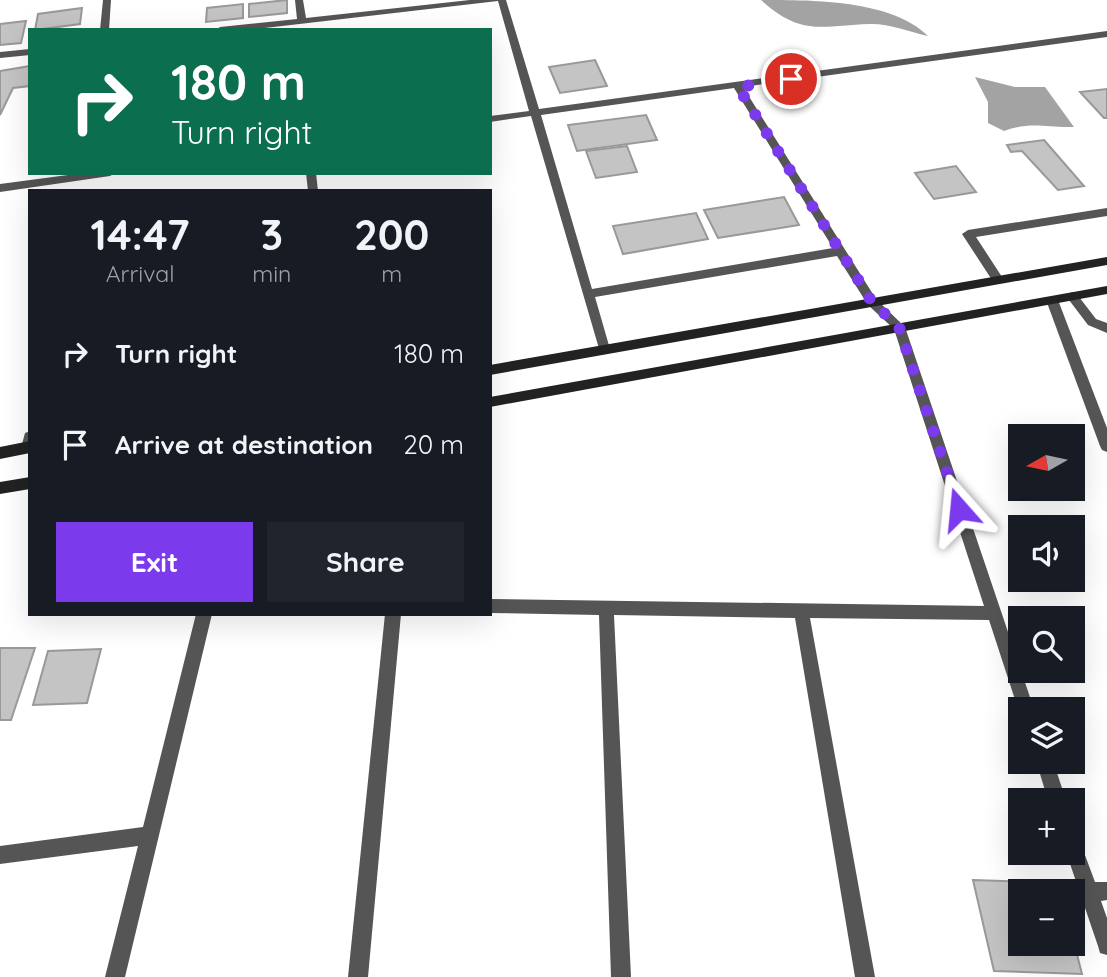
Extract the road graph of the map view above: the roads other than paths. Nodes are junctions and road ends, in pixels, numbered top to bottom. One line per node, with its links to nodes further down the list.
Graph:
1 (107, 0): 6 (street)
2 (299, 0): 5 (street)
3 (494, 0): 5 (street)
4 (502, 0): 12 (street)
5 (302, 20): 7 (street)
6 (104, 28)
7 (236, 28)
8 (1107, 34): 11 (street)
9 (28, 51): 10 (street)
10 (0, 55)
11 (738, 87): 12 (street); 17 (street)
12 (534, 113): 13 (street); 21 (street)
13 (492, 119)
14 (76, 176): 15 (street)
15 (0, 188)
16 (1107, 212): 19 (street)
17 (840, 251): 21 (street); 24 (street)
18 (1107, 261): 19 (main road)
19 (998, 280): 24 (main road)
20 (1107, 290): 22 (main road)
21 (588, 294): 27 (street)
22 (1072, 296): 23 (main road); 26 (street)
23 (1052, 300): 25 (main road); 31 (street)
24 (872, 302): 25 (street); 27 (main road)
25 (899, 327): 29 (main road); 38 (street)
26 (1107, 328)
27 (604, 349): 28 (main road)
28 (492, 370)
29 (492, 402)
30 (28, 444): 32 (main road)
31 (1107, 446)
32 (0, 453)
33 (28, 483): 34 (main road)
34 (0, 488)
35 (492, 606): 36 (street)
36 (606, 607): 37 (street); 49 (street)
37 (801, 609): 38 (street); 50 (street)
38 (993, 613): 41 (street)
39 (204, 616): 42 (street)
40 (393, 616): 48 (street)
41 (1022, 697)
42 (151, 835): 43 (street); 47 (street)
43 (0, 855)
44 (1084, 865): 45 (street)
45 (1098, 892): 46 (street)
46 (1107, 946)
47 (115, 977)
48 (358, 977)
49 (621, 977)
50 (864, 977)

